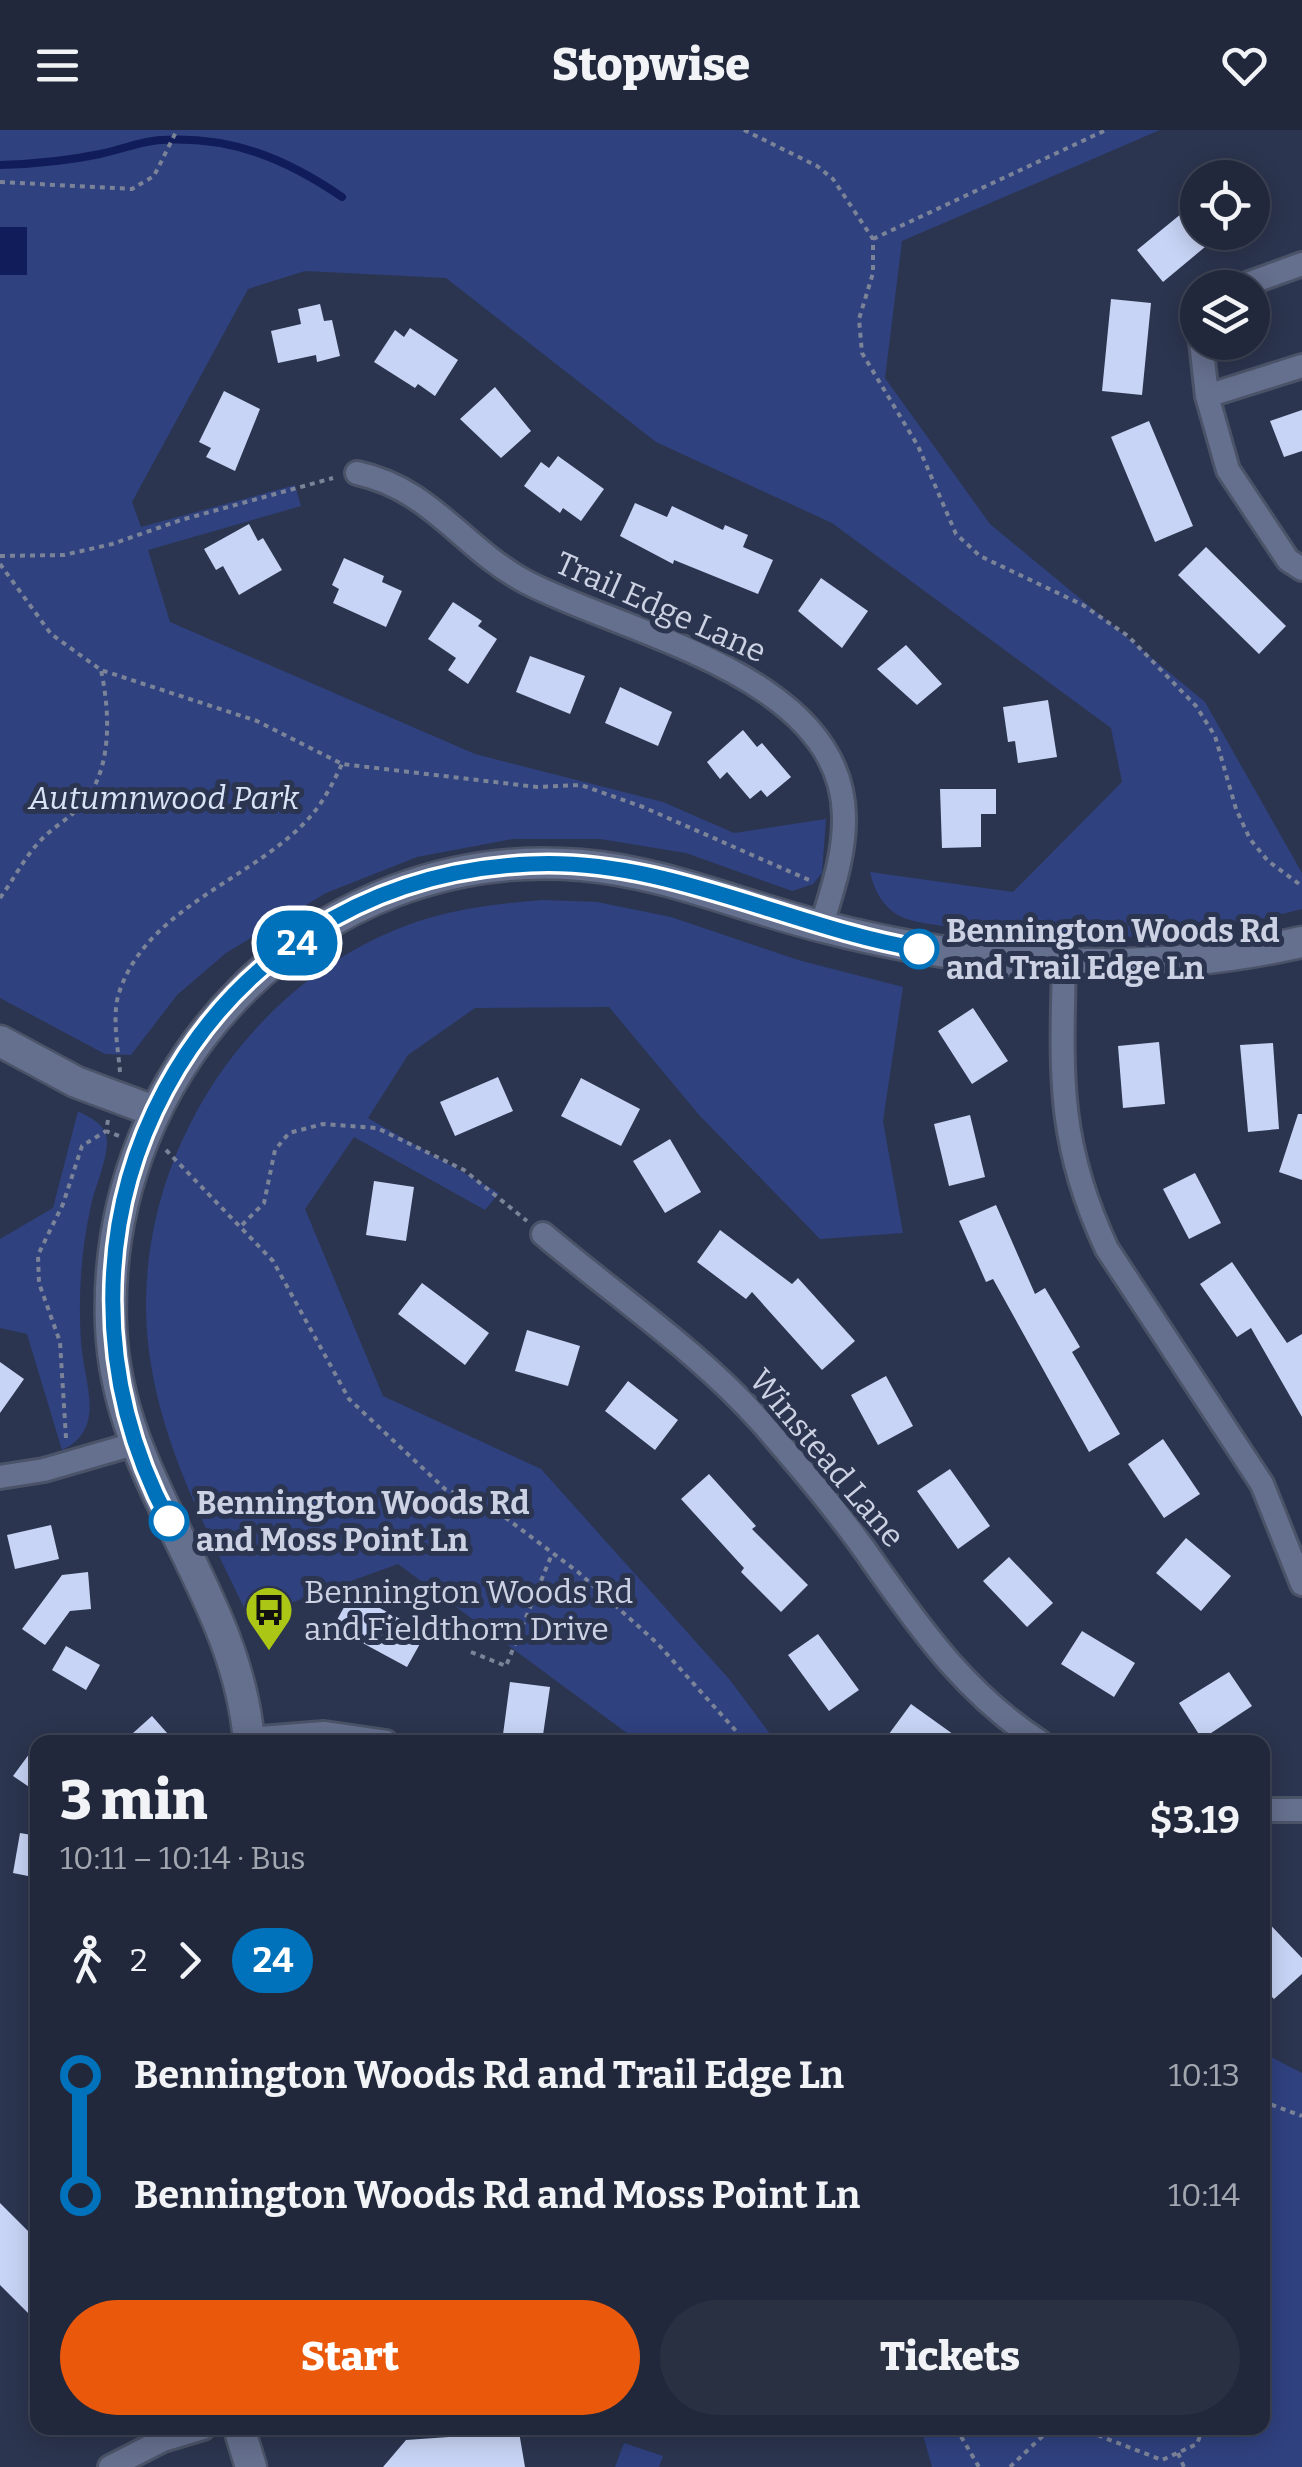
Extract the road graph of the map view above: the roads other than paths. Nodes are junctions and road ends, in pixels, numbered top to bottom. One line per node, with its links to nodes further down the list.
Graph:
1 (1302, 264): 2 (street)
2 (1270, 276)
3 (1204, 360): 5 (street)
4 (1302, 366): 5 (street)
5 (1207, 396): 7 (street)
6 (357, 473): 8 (street, Trail Edge Lane)
7 (1302, 569)
8 (822, 927): 10 (street); 12 (street)
9 (1302, 942): 10 (street)
10 (1064, 965): 16 (street)
11 (0, 1041): 12 (street)
12 (154, 1111): 14 (street)
13 (543, 1234): 20 (street, Winstead Lane)
14 (134, 1444): 15 (street); 17 (street)
15 (0, 1478)
16 (1302, 1584)
17 (248, 1735)
18 (303, 1735): 19 (street)
19 (338, 1735)
20 (1031, 1735)
21 (1270, 1810): 22 (street)
22 (1302, 1810)
23 (180, 2435): 25 (street)
24 (241, 2435): 26 (street)
25 (110, 2467)
26 (251, 2467)

